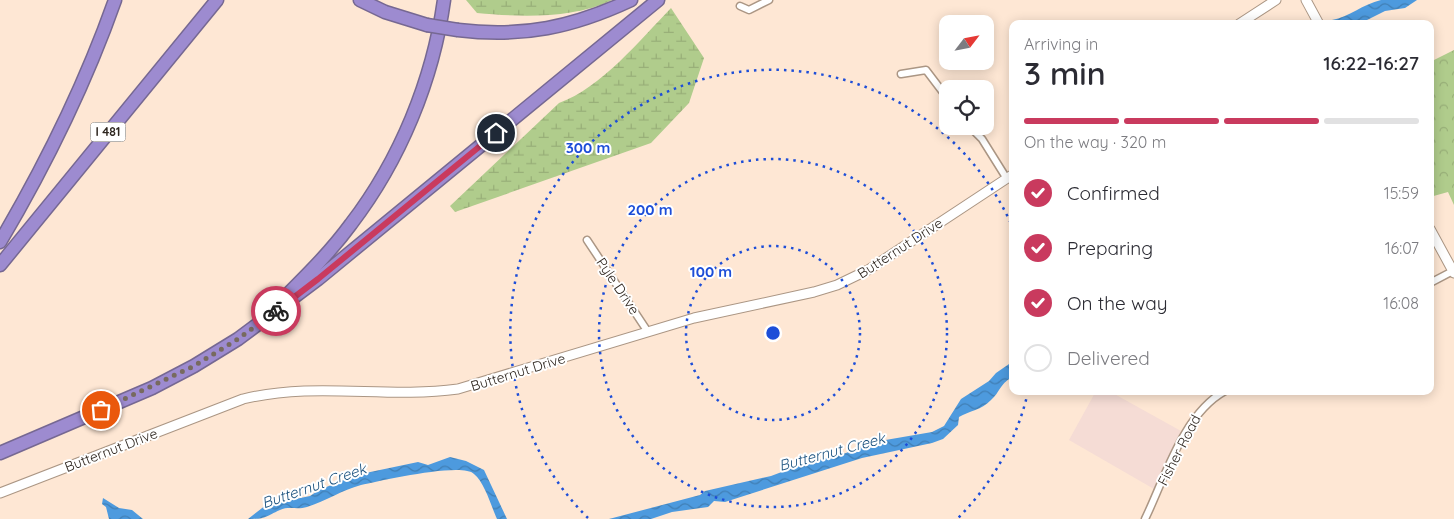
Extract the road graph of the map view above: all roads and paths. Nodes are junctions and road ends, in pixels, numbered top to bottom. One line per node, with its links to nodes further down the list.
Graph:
1 (115, 0): 20 (highway)
2 (217, 0): 21 (highway, I 481)
3 (360, 0): 5 (highway, bridge)
4 (444, 0): 24 (highway)
5 (631, 0)
6 (658, 0): 24 (highway)
7 (769, 0): 10 (street)
8 (1276, 0): 11 (street)
9 (1306, 0): 12 (street)
10 (740, 6)
11 (1245, 20)
12 (1317, 20)
13 (901, 74): 14 (street)
14 (939, 87)
15 (978, 135): 16 (street)
16 (1009, 176)
17 (1009, 178): 25 (street, Butternut Drive)
18 (1434, 236): 22 (street)
19 (587, 240): 25 (street, Pyle Drive)
20 (0, 242)
21 (0, 265)
22 (1453, 272): 23 (street)
23 (1434, 281)
24 (265, 318): 27 (highway)
25 (648, 332): 28 (street, Butternut Drive)
26 (1219, 395): 29 (street, Fisher Road)
27 (0, 453)
28 (0, 493)
29 (1145, 519)

